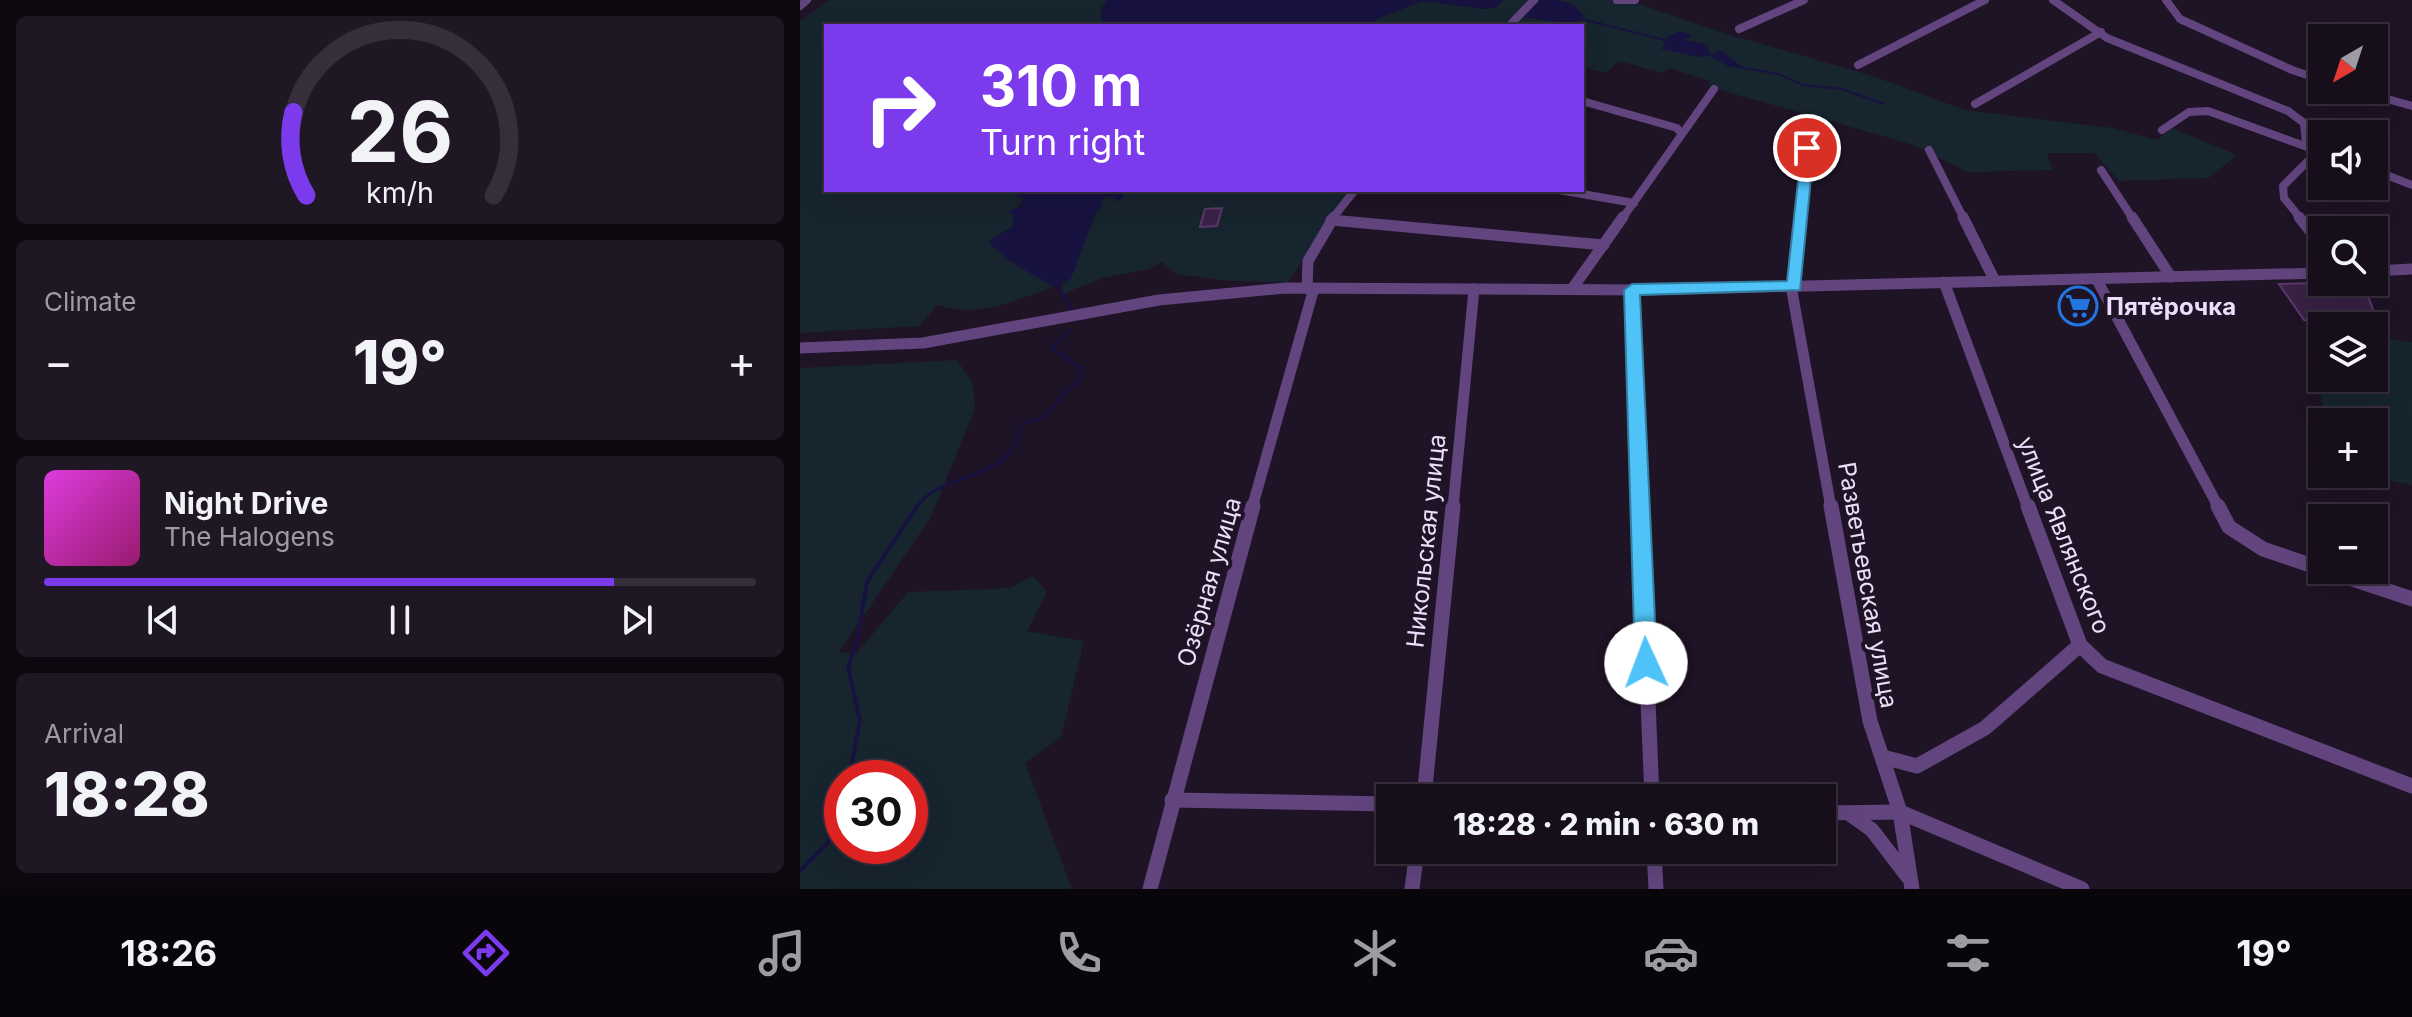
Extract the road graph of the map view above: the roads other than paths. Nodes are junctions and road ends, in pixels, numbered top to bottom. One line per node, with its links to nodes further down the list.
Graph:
1 (806, 0): 9 (street)
2 (1534, 0): 10 (street)
3 (1617, 0): 4 (street)
4 (1635, 0)
5 (1804, 0): 11 (street)
6 (1985, 0): 13 (street)
7 (2053, 0): 12 (street)
8 (2166, 0): 14 (street)
9 (800, 6)
10 (1511, 24)
11 (1739, 29)
12 (2101, 32): 18 (street); 23 (street)
13 (1858, 65)
14 (2308, 75)
15 (1714, 89): 22 (street)
16 (2388, 99): 19 (street)
17 (1584, 102): 22 (street)
18 (1975, 104)
19 (2412, 106)
20 (1811, 119): 44 (street, Разветьевская улица)
21 (2162, 130): 24 (street)
22 (1681, 133): 32 (street)
23 (2308, 141)
24 (2308, 148)
25 (1929, 150): 41 (street)
26 (2308, 161): 34 (street)
27 (2101, 170): 39 (street)
28 (2388, 176): 29 (street)
29 (2412, 185)
30 (1353, 192): 33 (street, Озёрная улица)
31 (1571, 192): 32 (street)
32 (1634, 203): 35 (street)
33 (1331, 220): 35 (street); 43 (street, Озёрная улица)
34 (2308, 228)
35 (1604, 245): 46 (street)
36 (2412, 269): 37 (street)
37 (2388, 270)
38 (2308, 273): 39 (street)
39 (2171, 277): 40 (street)
40 (2097, 280): 41 (street); 49 (street)
41 (1995, 281): 42 (street)
42 (1944, 282): 44 (street); 52 (street, улица Являнского)
43 (1310, 284): 45 (street); 48 (street); 57 (street, Озёрная улица)
44 (1792, 286): 47 (street); 53 (street, Разветьевская улица)
45 (1474, 289): 46 (street); 54 (street, Никольская улица)
46 (1572, 289): 47 (street)
47 (1632, 290): 55 (street)
48 (800, 348)
49 (2308, 564)
50 (2366, 584): 51 (street)
51 (2412, 599)
52 (2080, 645): 53 (street); 56 (street, улица Являнского)
53 (1883, 757): 59 (street, Разветьевская улица)
54 (1425, 784)
55 (1651, 784)
56 (2412, 786)
57 (1172, 800): 58 (street); 65 (street, Озёрная улица)
58 (1376, 804)
59 (1900, 812): 61 (street); 64 (street, Разветьевская улица); 68 (street)
60 (1836, 813): 61 (street)
61 (1848, 813): 64 (street)
62 (1415, 864): 66 (street)
63 (1655, 864): 67 (street)
64 (1911, 885)
65 (1150, 889)
66 (1412, 889)
67 (1656, 889)
68 (2082, 889)

